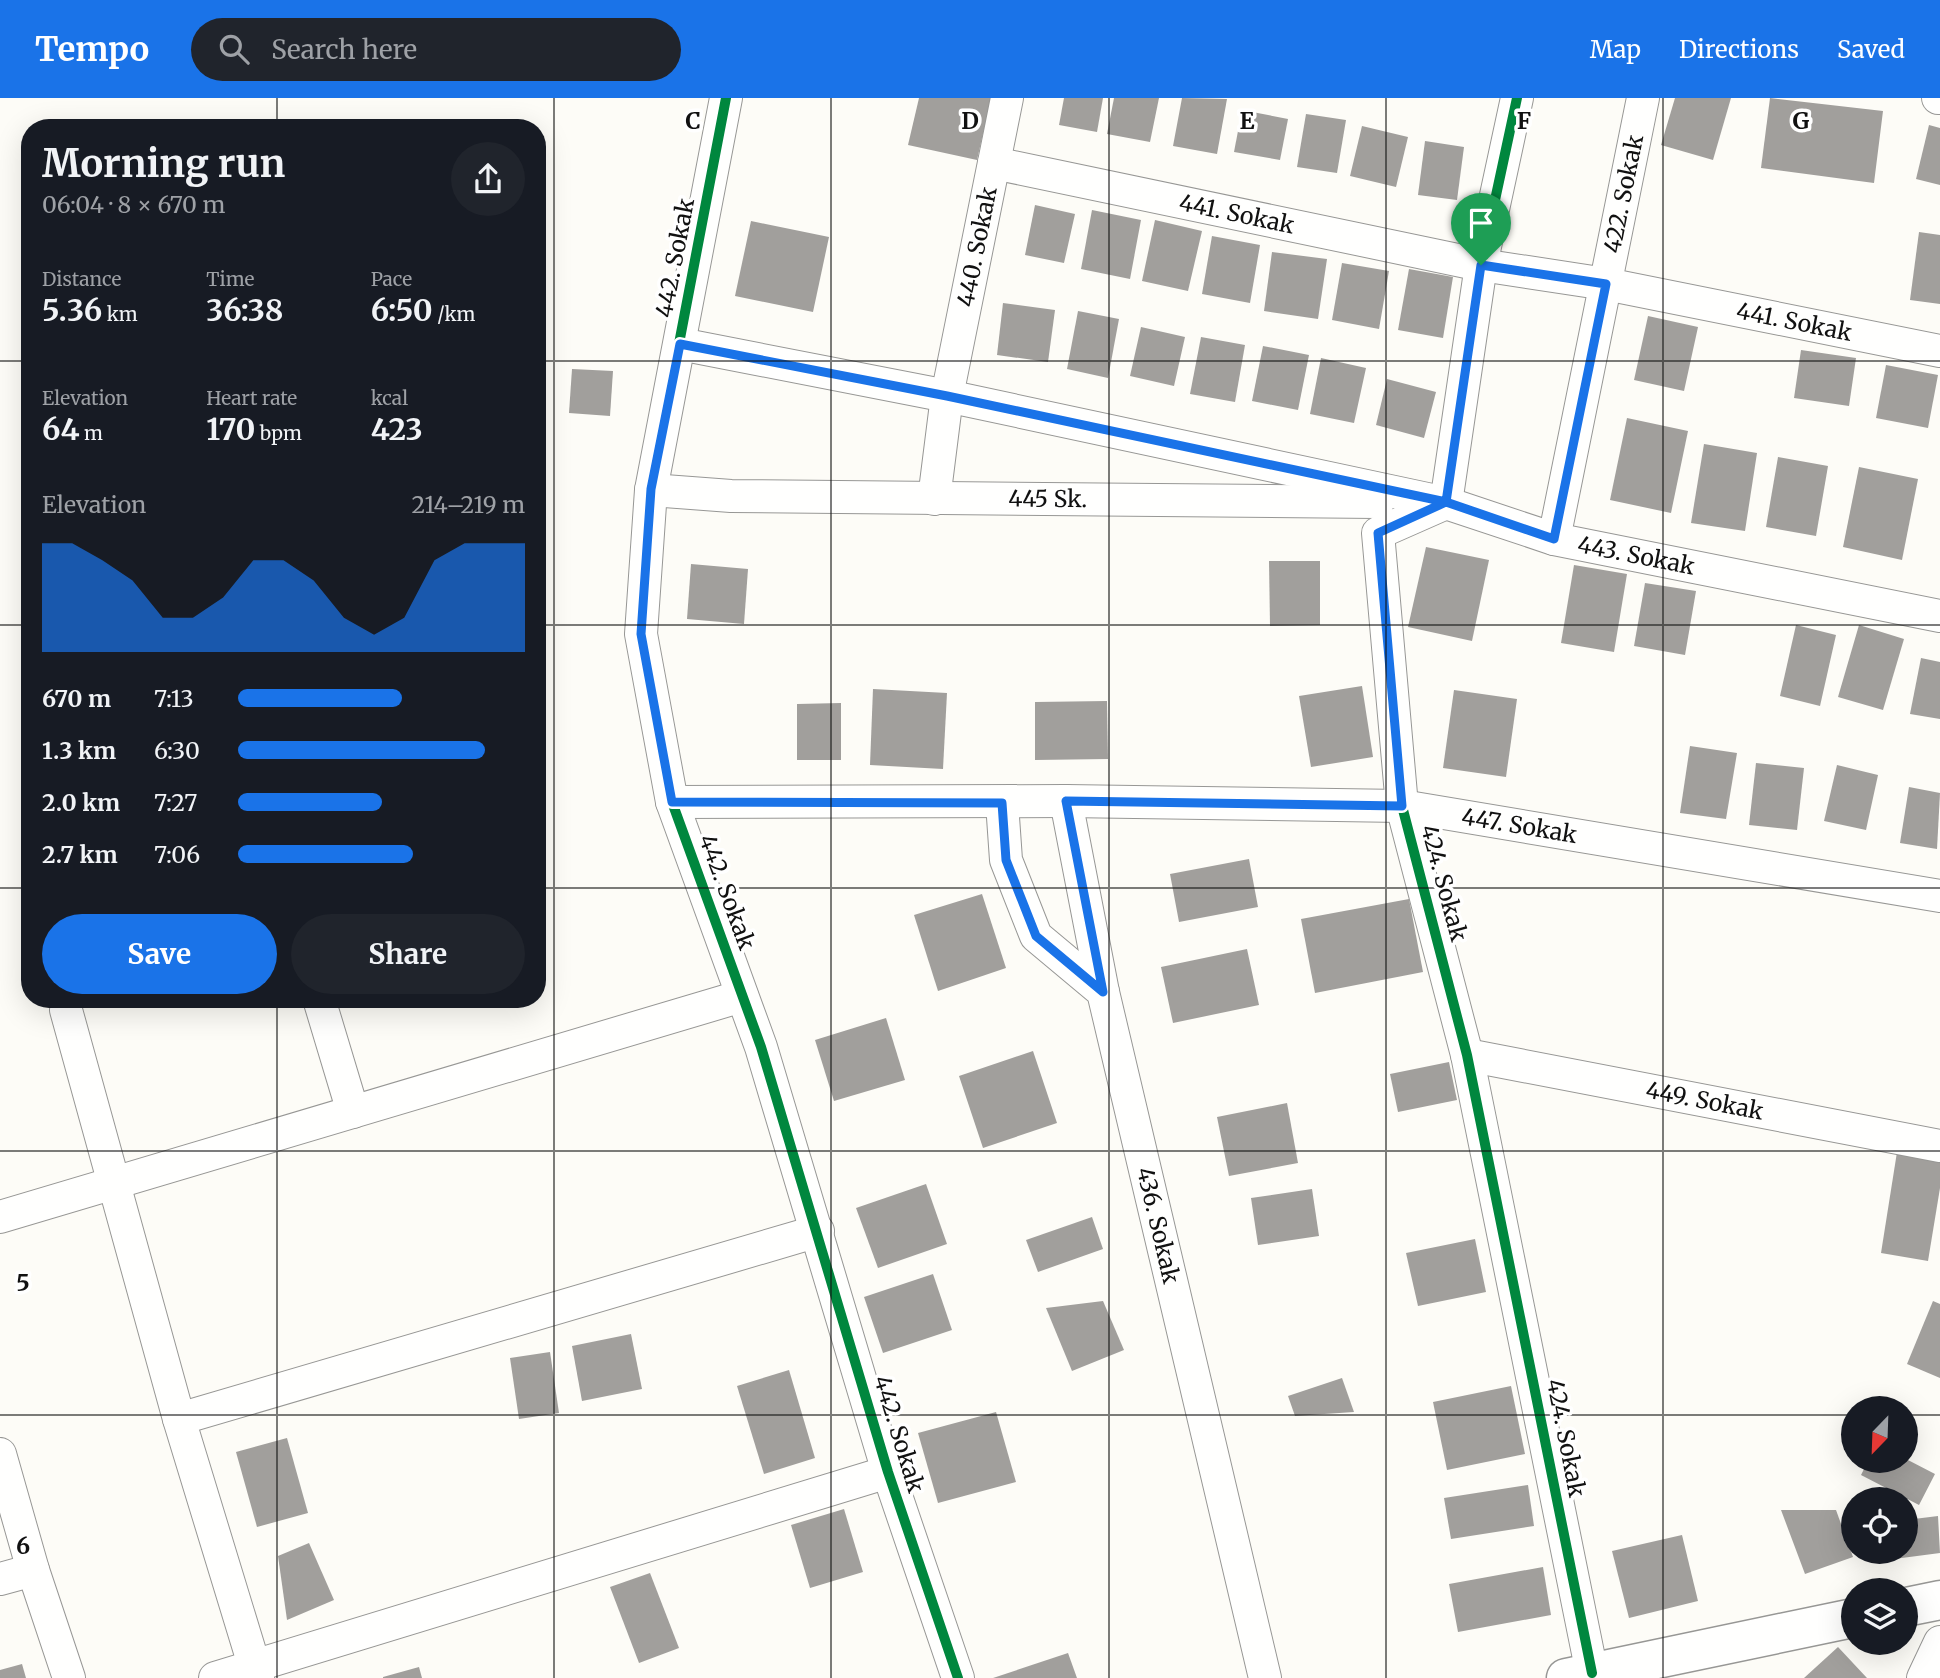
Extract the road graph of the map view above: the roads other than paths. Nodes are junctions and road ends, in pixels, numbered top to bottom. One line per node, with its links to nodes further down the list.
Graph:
1 (726, 98): 8 (street, 442. Sokak)
2 (1007, 98): 5 (street, 440. Sokak)
3 (1517, 98): 6 (street)
4 (1643, 98): 7 (street, 422. Sokak)
5 (994, 163): 6 (street, 441. Sokak); 10 (street, 440. Sokak)
6 (1481, 265): 7 (street, 441. Sokak); 13 (street)
7 (1606, 284): 9 (street, 441. Sokak); 14 (street, 422. Sokak)
8 (680, 344): 10 (street, 443. Sokak); 11 (street, 442. Sokak)
9 (1940, 351)
10 (947, 396): 12 (street, 440. Sokak); 13 (street, 443. Sokak)
11 (651, 489): 12 (street, 445 Sk.); 17 (street, 442. Sokak)
12 (934, 499): 13 (street, 445 Sk.)
13 (1446, 502): 14 (street, 443. Sokak); 19 (street, 424. Sokak)
14 (1554, 539): 15 (street, 443. Sokak)
15 (1940, 616)
16 (1066, 801): 18 (street, 447. Sokak); 19 (street, 447. Sokak); 21 (street, 436. Sokak)
17 (672, 802): 18 (street, 447. Sokak); 22 (street, 442. Sokak)
18 (1002, 803): 21 (street)
19 (1402, 806): 20 (street, 447. Sokak); 25 (street, 424. Sokak)
20 (1940, 896)
21 (1103, 992): 45 (street, 436. Sokak)
22 (743, 996): 26 (street); 30 (street, 442. Sokak)
23 (322, 1008): 26 (street)
24 (66, 1010): 28 (street)
25 (1467, 1055): 27 (street, 449. Sokak); 41 (street, 424. Sokak)
26 (353, 1112): 28 (street)
27 (1940, 1146)
28 (115, 1183): 29 (street); 31 (street)
29 (0, 1217)
30 (818, 1231): 31 (street); 33 (street, 442. Sokak)
31 (179, 1419): 40 (street)
32 (0, 1454): 34 (street)
33 (888, 1472): 40 (street); 44 (street, 442. Sokak)
34 (33, 1570): 35 (street); 42 (street)
35 (0, 1579)
36 (1940, 1600): 37 (street)
37 (1918, 1605)
38 (1841, 1620): 41 (street)
39 (1940, 1642): 46 (street)
40 (256, 1672): 43 (street)
41 (1579, 1675)
42 (69, 1678)
43 (215, 1678)
44 (958, 1678)
45 (1265, 1678)
46 (1923, 1678)

